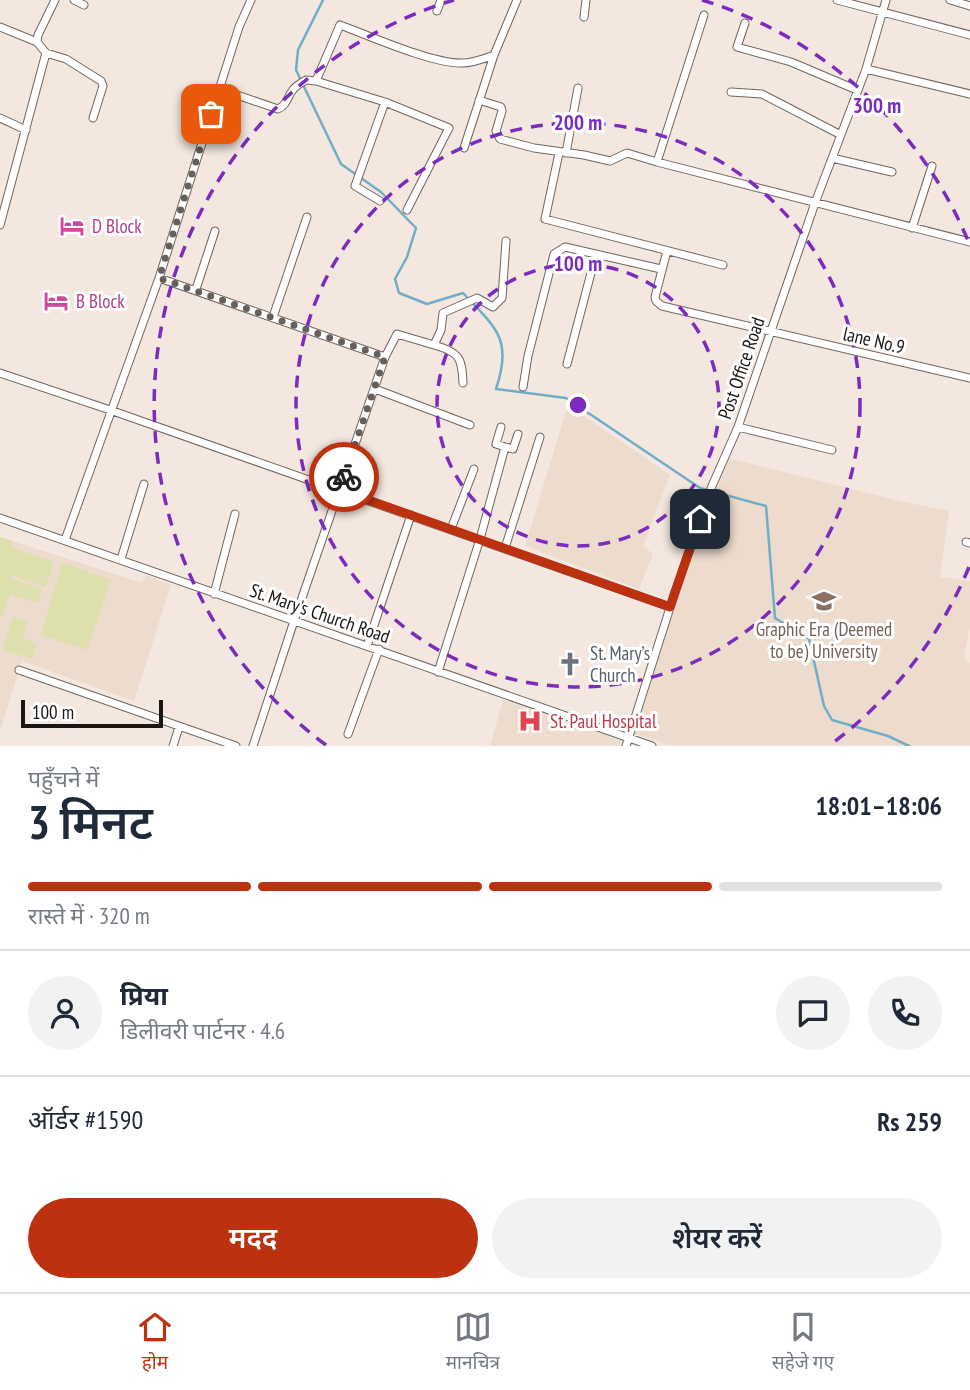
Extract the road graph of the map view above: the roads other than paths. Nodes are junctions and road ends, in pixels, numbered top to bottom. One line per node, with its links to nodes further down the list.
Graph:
1 (55, 0): 19 (street)
2 (74, 0): 10 (street)
3 (251, 0): 25 (street)
4 (441, 0): 12 (street)
5 (517, 0): 21 (street)
6 (586, 0): 15 (street)
7 (837, 0): 13 (street)
8 (886, 0): 13 (street, Post Office Road)
9 (950, 0): 11 (street)
10 (85, 5)
11 (970, 6)
12 (438, 11)
13 (882, 13): 18 (street); 22 (street, Post Office Road)
14 (704, 15): 38 (street)
15 (584, 17)
16 (745, 23): 26 (street)
17 (0, 27): 19 (street)
18 (970, 35)
19 (37, 42): 20 (street)
20 (46, 53): 32 (street); 33 (street)
21 (494, 55): 23 (street); 29 (street)
22 (866, 69): 26 (street, Post Office Road); 28 (street)
23 (316, 81): 25 (street); 30 (street)
24 (578, 88): 36 (street)
25 (219, 89): 54 (street)
26 (857, 90): 34 (street, Post Office Road)
27 (731, 92): 34 (street)
28 (970, 94)
29 (479, 100): 35 (street); 36 (street)
30 (385, 102): 41 (street); 43 (street)
31 (0, 118): 33 (street)
32 (93, 118)
33 (26, 130): 45 (street)
34 (841, 135): 37 (street, Post Office Road)
35 (464, 148)
36 (563, 153): 38 (street); 50 (street)
37 (832, 158): 40 (street); 42 (street, Post Office Road)
38 (657, 162): 42 (street)
39 (933, 166): 46 (street)
40 (892, 172)
41 (380, 201)
42 (815, 203): 46 (street); 57 (street, Post Office Road)
43 (407, 210)
44 (307, 217): 56 (street)
45 (0, 225)
46 (912, 228): 49 (street)
47 (215, 231): 55 (street)
48 (506, 241): 58 (street)
49 (970, 242)
50 (667, 251): 52 (street); 53 (street)
51 (596, 254): 53 (street); 60 (street); 64 (street)
52 (723, 265)
53 (661, 269): 57 (street, lane No.9)
54 (159, 278): 55 (street); 66 (street)
55 (195, 289): 56 (street)
56 (273, 317): 59 (street)
57 (771, 332): 62 (street, lane No.9); 69 (street, Post Office Road)
58 (434, 345): 59 (street); 63 (street)
59 (385, 357): 65 (street)
60 (567, 364)
61 (0, 373): 66 (street)
62 (970, 378)
63 (463, 383)
64 (523, 387)
65 (375, 389): 67 (street); 76 (street)
66 (110, 410): 76 (street); 82 (street)
67 (470, 425)
68 (501, 427): 72 (street)
69 (738, 427): 73 (street); 86 (street, Post Office Road)
70 (518, 434): 72 (street)
71 (540, 437): 83 (street)
72 (505, 447): 81 (street)
73 (832, 450)
74 (474, 469): 80 (street)
75 (144, 484): 84 (street)
76 (340, 490): 78 (street); 87 (street)
77 (235, 514): 85 (street)
78 (411, 515): 80 (street); 88 (street)
79 (0, 518): 82 (street, St. Mary's Church Road)
80 (451, 529): 81 (street)
81 (480, 539): 83 (street); 91 (street)
82 (65, 540): 84 (street, St. Mary's Church Road)
83 (505, 548): 86 (street)
84 (121, 559): 85 (street, St. Mary's Church Road)
85 (214, 594): 87 (street, St. Mary's Church Road)
86 (670, 607): 94 (street, Post Office Road)
87 (294, 621): 88 (street, St. Mary's Church Road); 97 (street)
88 (367, 646): 89 (street, St. Mary's Church Road)
89 (379, 649): 91 (street, St. Mary's Church Road); 93 (street)
90 (19, 670): 92 (street)
91 (438, 672): 94 (street, St. Mary's Church Road)
92 (179, 727): 95 (street); 96 (street)
93 (348, 734)
94 (627, 742): 98 (street, St. Mary's Church Road)
95 (173, 746)
96 (236, 746)
97 (253, 746)
98 (652, 746)

